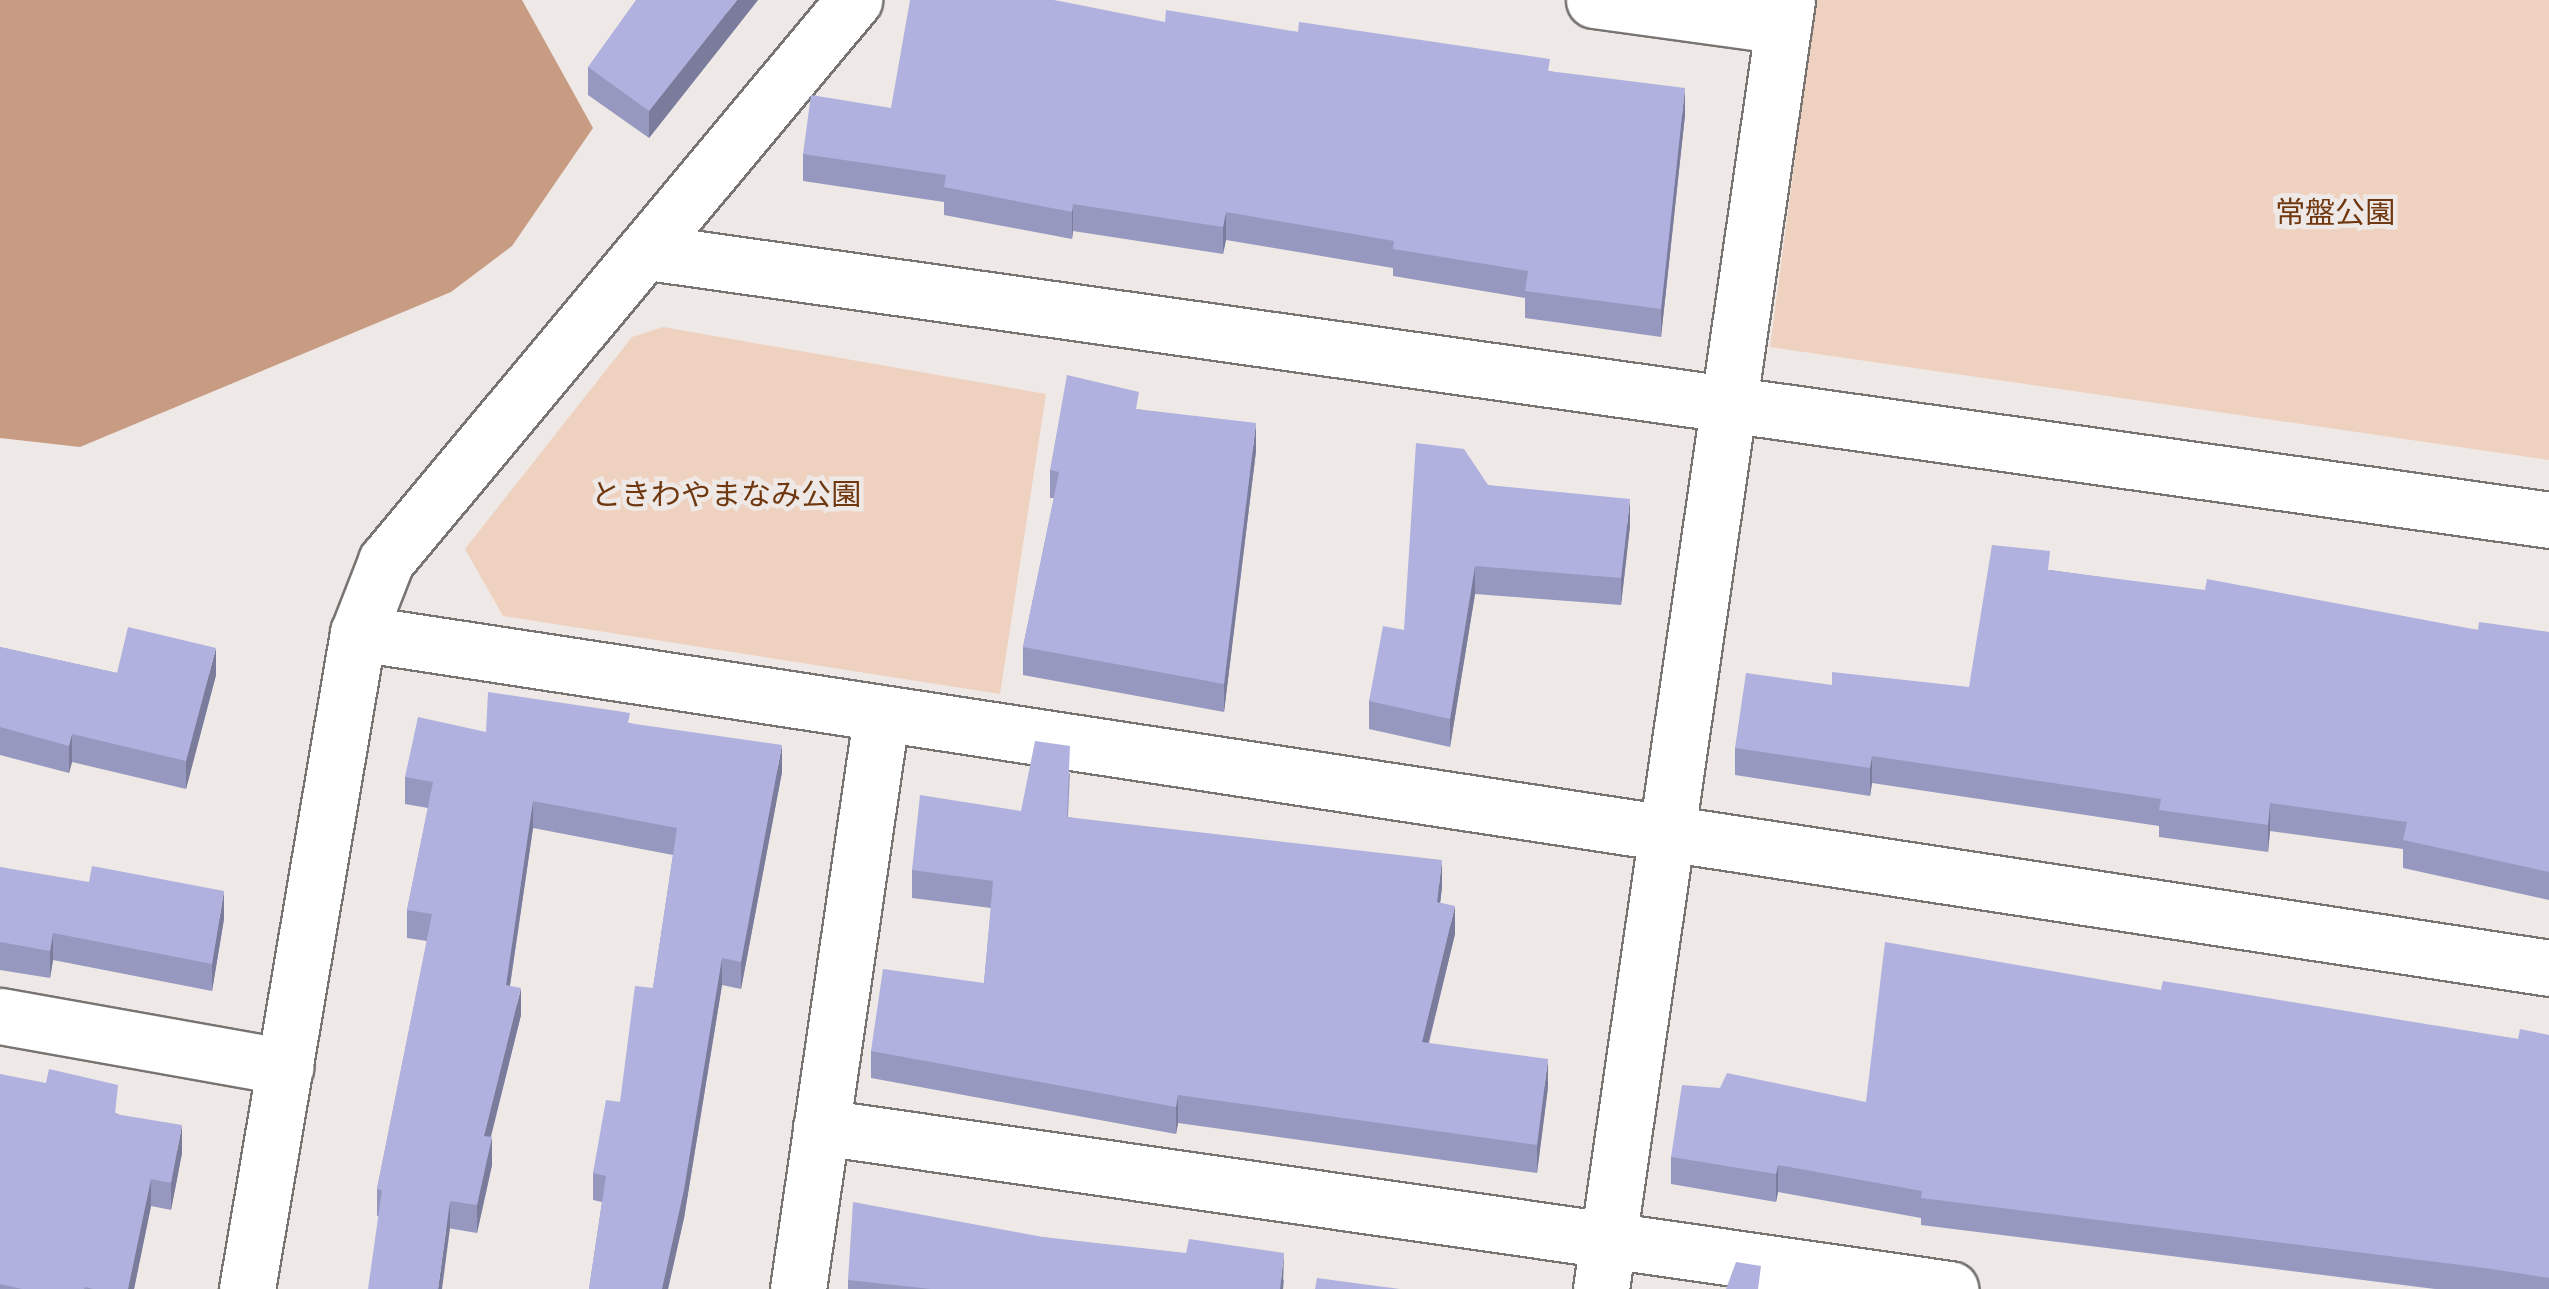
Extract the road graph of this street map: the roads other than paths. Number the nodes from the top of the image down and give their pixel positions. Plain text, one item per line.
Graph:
1 (854, 0) edge
2 (1594, 0) edge
3 (1785, 13) edge
4 (648, 252) junction
5 (1724, 403) junction
6 (2549, 520) edge
7 (358, 633) junction
8 (881, 717) junction
9 (1663, 834) junction
10 (2549, 968) edge
11 (0, 1016) edge
12 (286, 1067) junction
13 (821, 1127) junction
14 (1604, 1265) edge
15 (247, 1289) edge
16 (798, 1289) edge
17 (1950, 1289) edge

1 - 4 street
2 - 3 street
3 - 5 street
4 - 5 street
4 - 7 street
5 - 6 street
5 - 9 street
7 - 8 street
7 - 12 street
8 - 9 street
8 - 13 street
9 - 10 street
9 - 14 street
11 - 12 street
12 - 15 street
13 - 14 street
13 - 16 street
14 - 17 street

